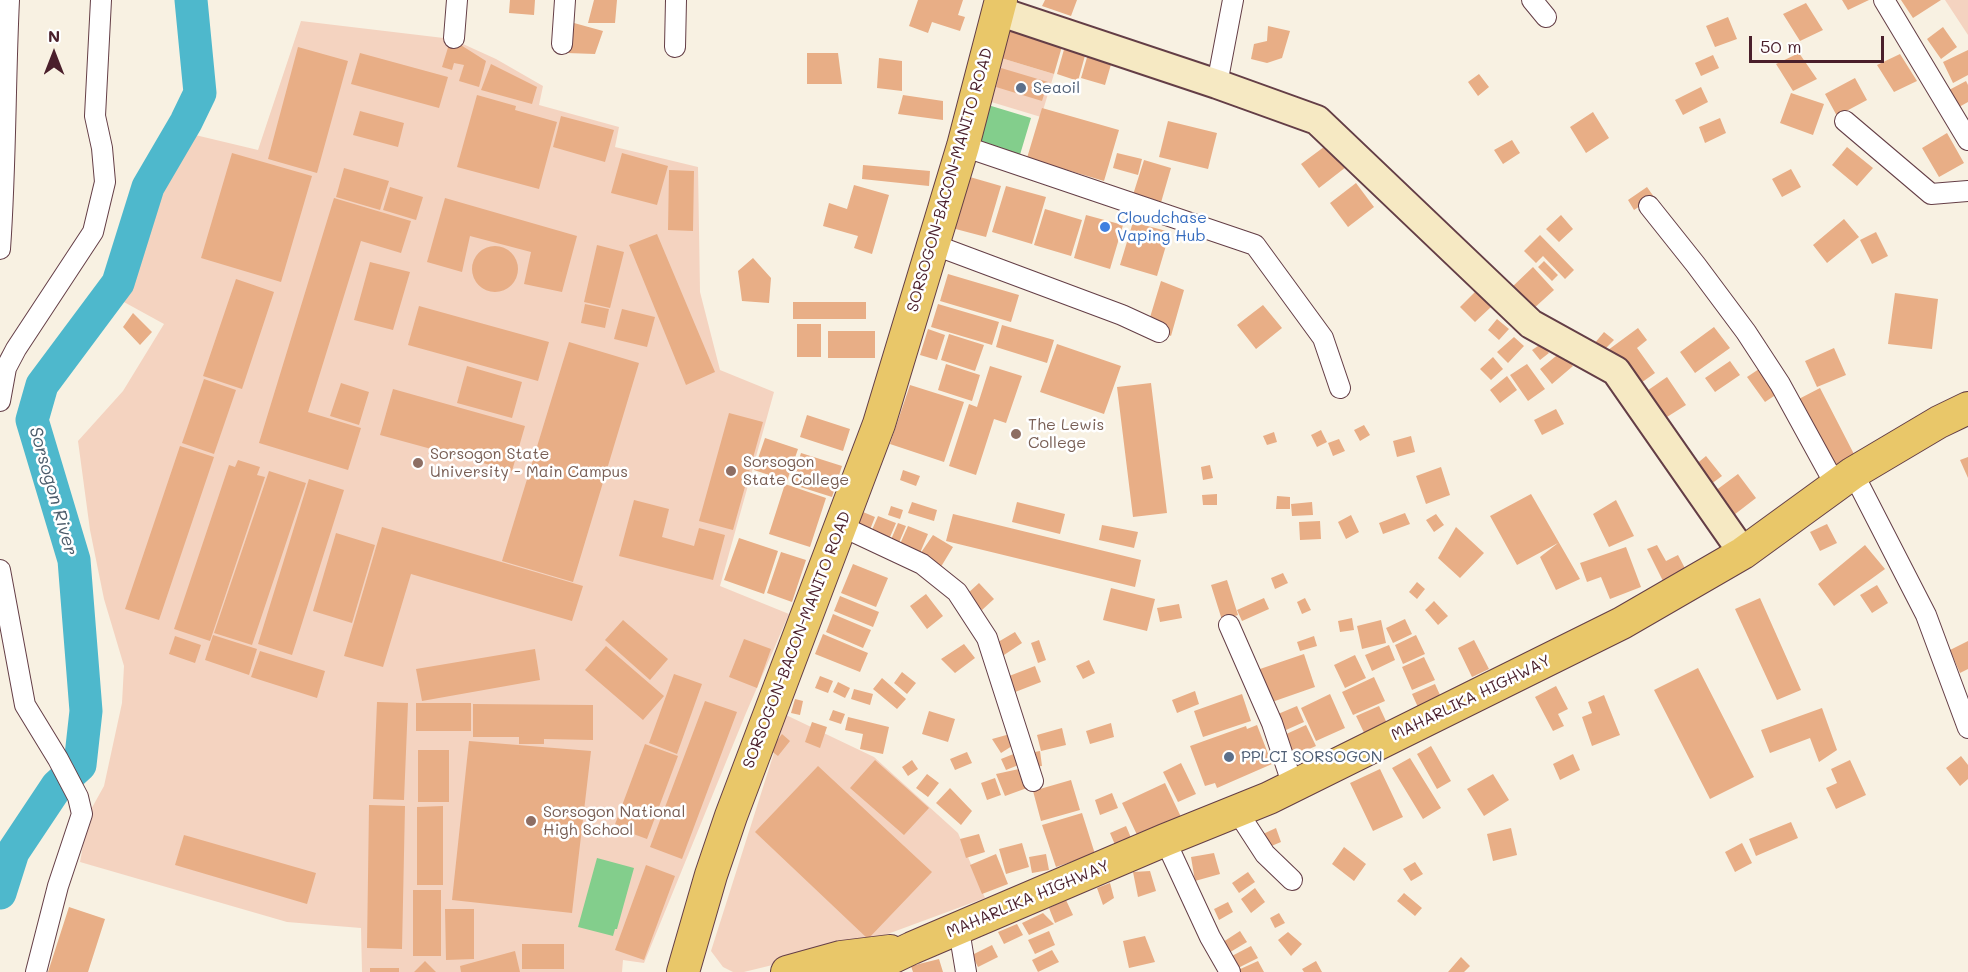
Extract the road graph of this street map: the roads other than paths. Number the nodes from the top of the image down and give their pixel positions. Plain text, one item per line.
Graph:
1 (9, 0) edge
2 (101, 0) edge
3 (457, 0) edge
4 (565, 0) edge
5 (676, 0) edge
6 (1233, 0) edge
7 (1532, 0) edge
8 (1884, 0) edge
9 (999, 5) edge
10 (1546, 17) dead end
11 (454, 38) dead end
12 (562, 44) dead end
13 (675, 47) dead end
14 (2, 84) edge
15 (1217, 84) junction
16 (1845, 121) dead end
17 (1968, 140) edge
18 (963, 146) junction
19 (1968, 191) edge
20 (1649, 206) dead end
21 (932, 244) junction
22 (0, 249) edge
23 (1159, 332) dead end
24 (8, 346) edge
25 (1340, 388) dead end
26 (0, 401) edge
27 (1968, 408) edge
28 (1844, 479) junction
29 (841, 526) junction
30 (1743, 553) junction
31 (0, 570) edge
32 (1229, 625) dead end
33 (1968, 728) edge
34 (1033, 781) dead end
35 (1293, 786) junction
36 (1237, 811) junction
37 (1165, 840) junction
38 (1292, 880) dead end
39 (959, 930) junction
40 (912, 948) junction
41 (682, 971) edge
42 (36, 972) edge
43 (787, 972) edge
44 (862, 972) edge
45 (966, 972) edge
46 (1230, 972) edge

1 - 14 street
2 - 24 street
3 - 11 street
4 - 12 street
5 - 13 street
6 - 15 street
7 - 10 street
8 - 17 street
9 - 15 street
9 - 18 main road, SORSOGON-BACON-MANITO ROAD
14 - 22 street
15 - 30 street
16 - 19 street
18 - 21 main road, SORSOGON-BACON-MANITO ROAD
18 - 25 street
20 - 28 street
21 - 23 street
21 - 29 main road, SORSOGON-BACON-MANITO ROAD
24 - 26 street
27 - 28 main road, MAHARLIKA HIGHWAY
28 - 30 main road, MAHARLIKA HIGHWAY
28 - 33 street
29 - 34 street
29 - 41 main road, SORSOGON-BACON-MANITO ROAD
30 - 35 main road, MAHARLIKA HIGHWAY
31 - 42 street
32 - 35 street
35 - 36 main road, MAHARLIKA HIGHWAY
36 - 37 main road, MAHARLIKA HIGHWAY
36 - 38 street
37 - 39 main road, MAHARLIKA HIGHWAY
37 - 46 street
39 - 40 main road, MAHARLIKA HIGHWAY
39 - 45 street
40 - 43 main road, MAHARLIKA HIGHWAY
40 - 44 main road, MAHARLIKA HIGHWAY

